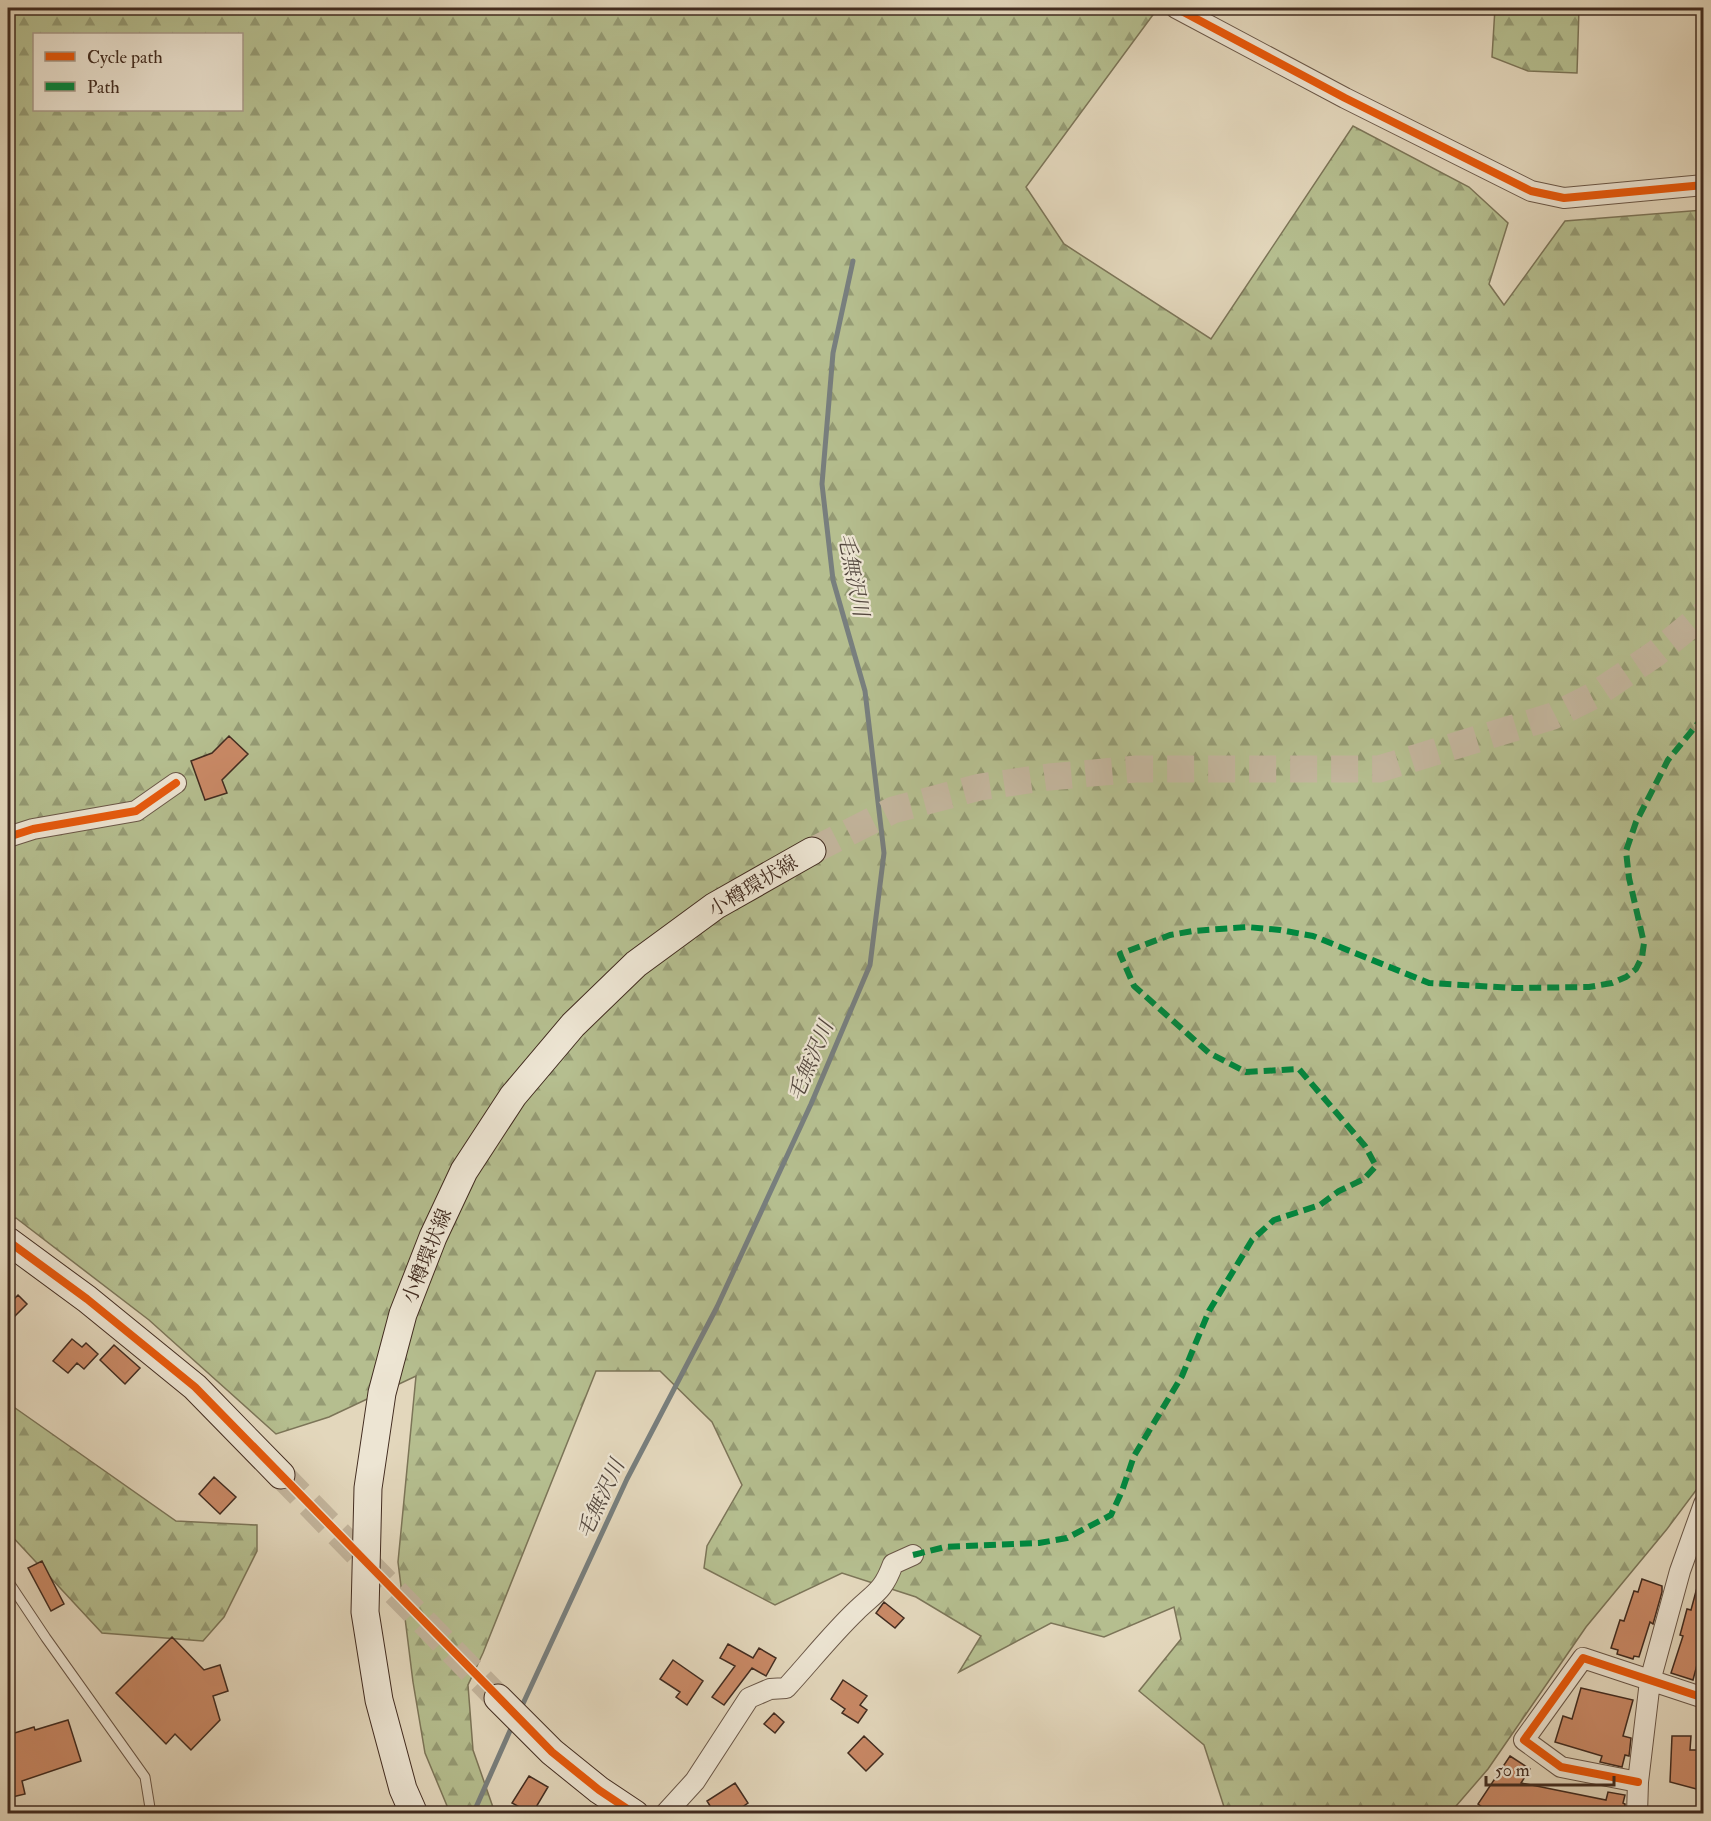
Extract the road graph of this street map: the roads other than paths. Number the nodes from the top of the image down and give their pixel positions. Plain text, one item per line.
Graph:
1 (1176, 8) edge
2 (1704, 185) edge
3 (176, 783) dead end
4 (8, 837) edge
5 (812, 851) tunnel mouth
6 (8, 1241) edge
7 (281, 1475) tunnel mouth
8 (1704, 1504) edge
9 (913, 1555) dead end
10 (8, 1581) edge
11 (1650, 1681) junction
12 (498, 1698) tunnel mouth
13 (1704, 1698) edge
14 (1638, 1782) junction
15 (151, 1814) edge
16 (414, 1814) edge
17 (635, 1814) edge
18 (665, 1814) edge
19 (1637, 1814) edge

1 - 2 street
3 - 4 street
5 - 16 main road, 小樽環状線
6 - 7 main road
8 - 11 street
9 - 18 street
10 - 15 lane
11 - 13 street
11 - 14 street
11 - 14 street
12 - 17 main road
14 - 19 street

